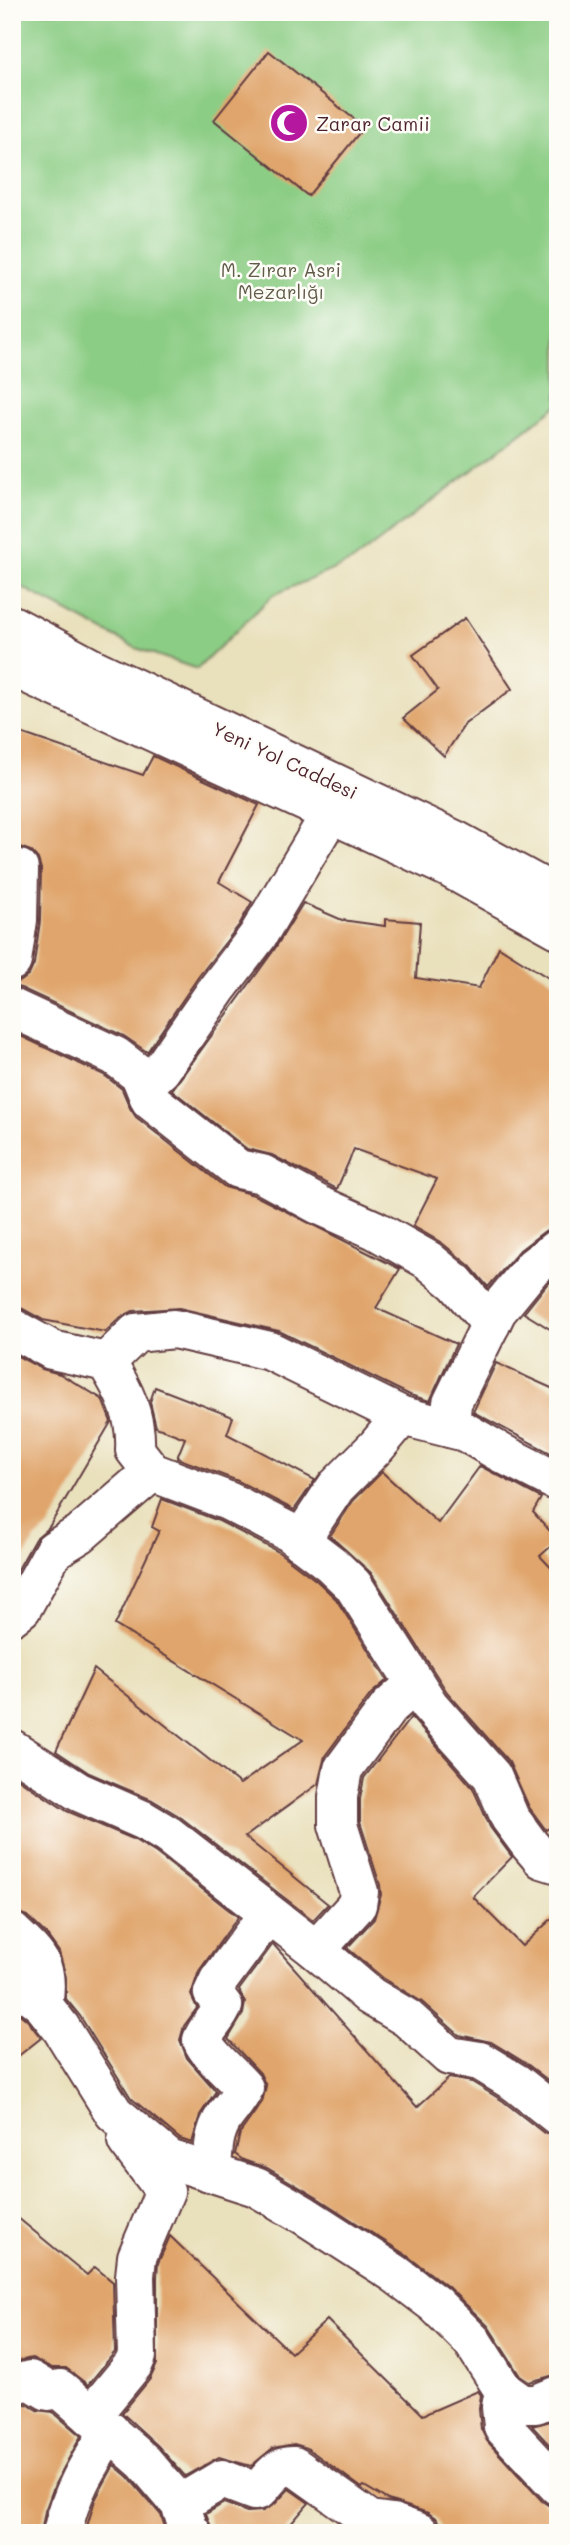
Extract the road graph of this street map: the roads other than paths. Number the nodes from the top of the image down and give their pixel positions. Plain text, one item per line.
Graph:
1 (12, 625) edge
2 (12, 667) edge
3 (331, 813) junction
4 (19, 869) dead end
5 (558, 896) edge
6 (558, 929) edge
7 (12, 961) edge
8 (12, 1007) edge
9 (145, 1085) junction
10 (558, 1248) edge
11 (491, 1324) junction
12 (12, 1328) edge
13 (106, 1362) junction
14 (402, 1416) junction
15 (450, 1428) junction
16 (152, 1472) junction
17 (558, 1482) edge
18 (300, 1541) junction
19 (12, 1616) edge
20 (415, 1684) junction
21 (12, 1749) edge
22 (558, 1864) edge
23 (268, 1914) junction
24 (12, 1932) edge
25 (316, 1950) junction
26 (12, 1984) edge
27 (43, 2004) junction
28 (114, 2113) junction
29 (558, 2116) edge
30 (212, 2172) junction
31 (12, 2385) edge
32 (504, 2391) junction
33 (558, 2395) edge
34 (101, 2424) junction
35 (558, 2486) edge
36 (186, 2518) edge
37 (399, 2530) edge
38 (62, 2533) edge

1 - 5 street, Yeni Yol Caddesi
2 - 3 street, Yeni Yol Caddesi
3 - 6 street, Yeni Yol Caddesi
3 - 9 street
4 - 7 street
8 - 9 street
9 - 11 street
10 - 11 street
11 - 15 street
12 - 13 street
13 - 14 street
13 - 16 street
14 - 15 street
14 - 18 street
15 - 17 street
16 - 18 street
16 - 19 street
18 - 20 street
20 - 22 street
20 - 25 street
21 - 23 street
23 - 25 street
23 - 30 street
24 - 27 street
25 - 29 street
26 - 27 street
27 - 28 street
28 - 30 street
28 - 34 street
30 - 32 street
31 - 34 street
32 - 33 street
32 - 35 street
34 - 36 street
34 - 38 street
36 - 37 street

